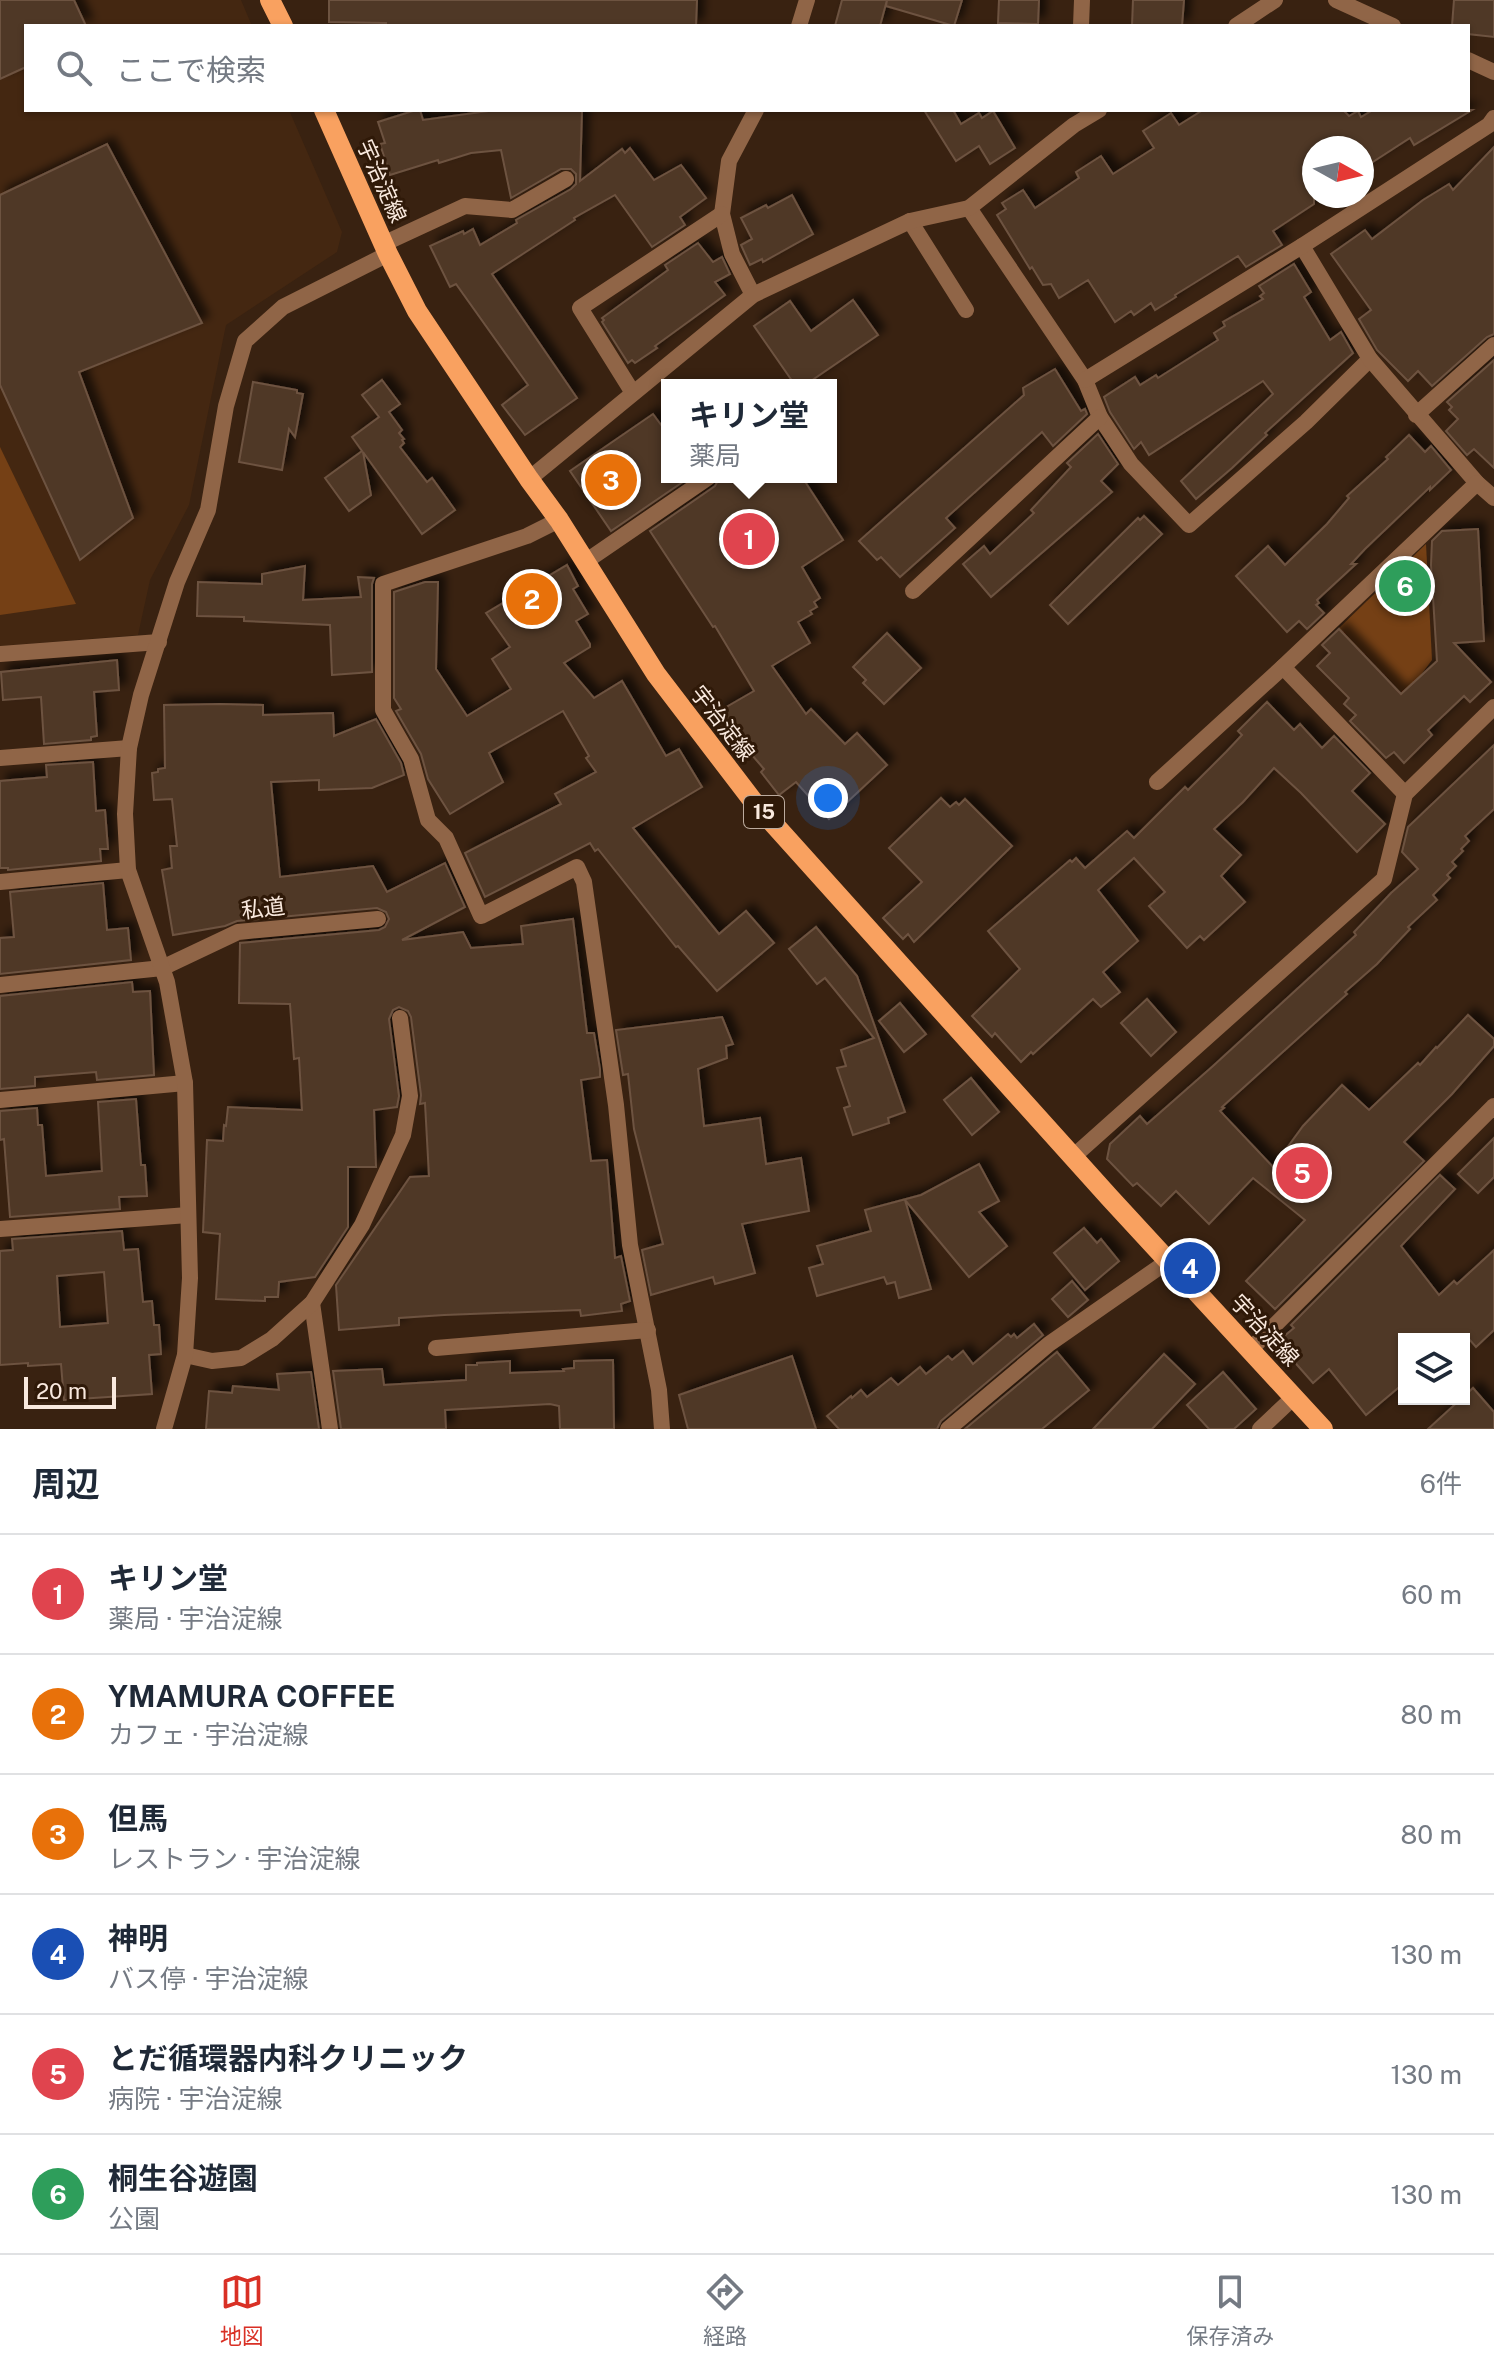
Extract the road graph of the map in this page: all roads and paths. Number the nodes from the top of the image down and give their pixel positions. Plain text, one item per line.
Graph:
1 (270, 0) edge
2 (807, 0) edge
3 (1082, 0) edge
4 (1275, 0) edge
5 (1336, 0) edge
6 (282, 24) edge
7 (800, 24) edge
8 (1081, 24) edge
9 (1239, 24) edge
10 (1389, 24) edge
11 (1470, 61) edge
12 (1494, 72) edge
13 (325, 112) edge
14 (755, 112) edge
15 (1074, 118) edge
16 (1494, 118) edge
17 (566, 179) dead end
18 (969, 208) junction
19 (722, 214) junction
20 (910, 221) junction
21 (1302, 246) junction
22 (386, 249) junction
23 (753, 295) junction
24 (966, 310) dead end
25 (1494, 345) edge
26 (1370, 359) junction
27 (1085, 380) junction
28 (633, 393) junction
29 (1416, 415) junction
30 (1100, 417) junction
31 (529, 479) junction
32 (700, 483) edge
33 (1477, 483) junction
34 (1494, 498) edge
35 (559, 520) junction
36 (585, 562) junction
37 (913, 591) dead end
38 (159, 642) junction
39 (0, 654) edge
40 (1283, 667) junction
41 (1494, 707) edge
42 (129, 748) junction
43 (0, 758) edge
44 (1157, 782) dead end
45 (1405, 794) junction
46 (128, 870) junction
47 (0, 882) edge
48 (378, 919) dead end
49 (162, 968) junction
50 (0, 985) edge
51 (400, 1018) dead end
52 (185, 1083) junction
53 (0, 1100) edge
54 (1494, 1106) edge
55 (1074, 1156) junction
56 (188, 1215) junction
57 (0, 1229) edge
58 (1168, 1261) junction
59 (312, 1303) junction
60 (648, 1330) junction
61 (436, 1348) dead end
62 (1250, 1350) junction
63 (185, 1355) junction
64 (1294, 1397) junction
65 (164, 1429) edge
66 (330, 1429) edge
67 (662, 1429) edge
68 (948, 1429) edge
69 (1260, 1429) edge
70 (1323, 1429) edge

1 - 6 main road
2 - 7 street
3 - 8 street
4 - 9 street
5 - 10 street
11 - 12 street
13 - 22 main road, 宇治淀線 / 15
14 - 19 street
15 - 18 street
16 - 21 street
17 - 22 street
18 - 20 street
18 - 27 street
19 - 23 street
19 - 28 street
20 - 23 street
20 - 24 street
21 - 26 street
21 - 27 street
22 - 31 main road, 宇治淀線 / 15
22 - 38 street
23 - 28 street
25 - 29 street
26 - 29 street
26 - 30 street
27 - 30 street
28 - 31 street
29 - 33 street
30 - 37 street
31 - 35 main road, 宇治淀線 / 15
32 - 36 street
33 - 34 street
33 - 40 street
35 - 36 main road, 宇治淀線 / 15
35 - 60 street
36 - 55 main road, 宇治淀線 / 15
38 - 39 street
38 - 42 street
40 - 44 street
40 - 45 street
41 - 45 street
42 - 43 street
42 - 46 street
45 - 55 street
46 - 47 street
46 - 49 street
48 - 49 street, 私道
49 - 50 street, 私道
49 - 52 street
51 - 59 street
52 - 53 street
52 - 56 street
54 - 62 street
55 - 58 main road, 宇治淀線 / 15
56 - 57 street
56 - 63 street
58 - 62 main road, 宇治淀線 / 15
58 - 68 street
59 - 63 street
59 - 66 street
60 - 61 street
60 - 67 street
62 - 64 main road, 宇治淀線 / 15
63 - 65 street
64 - 69 street
64 - 70 main road, 宇治淀線 / 15

